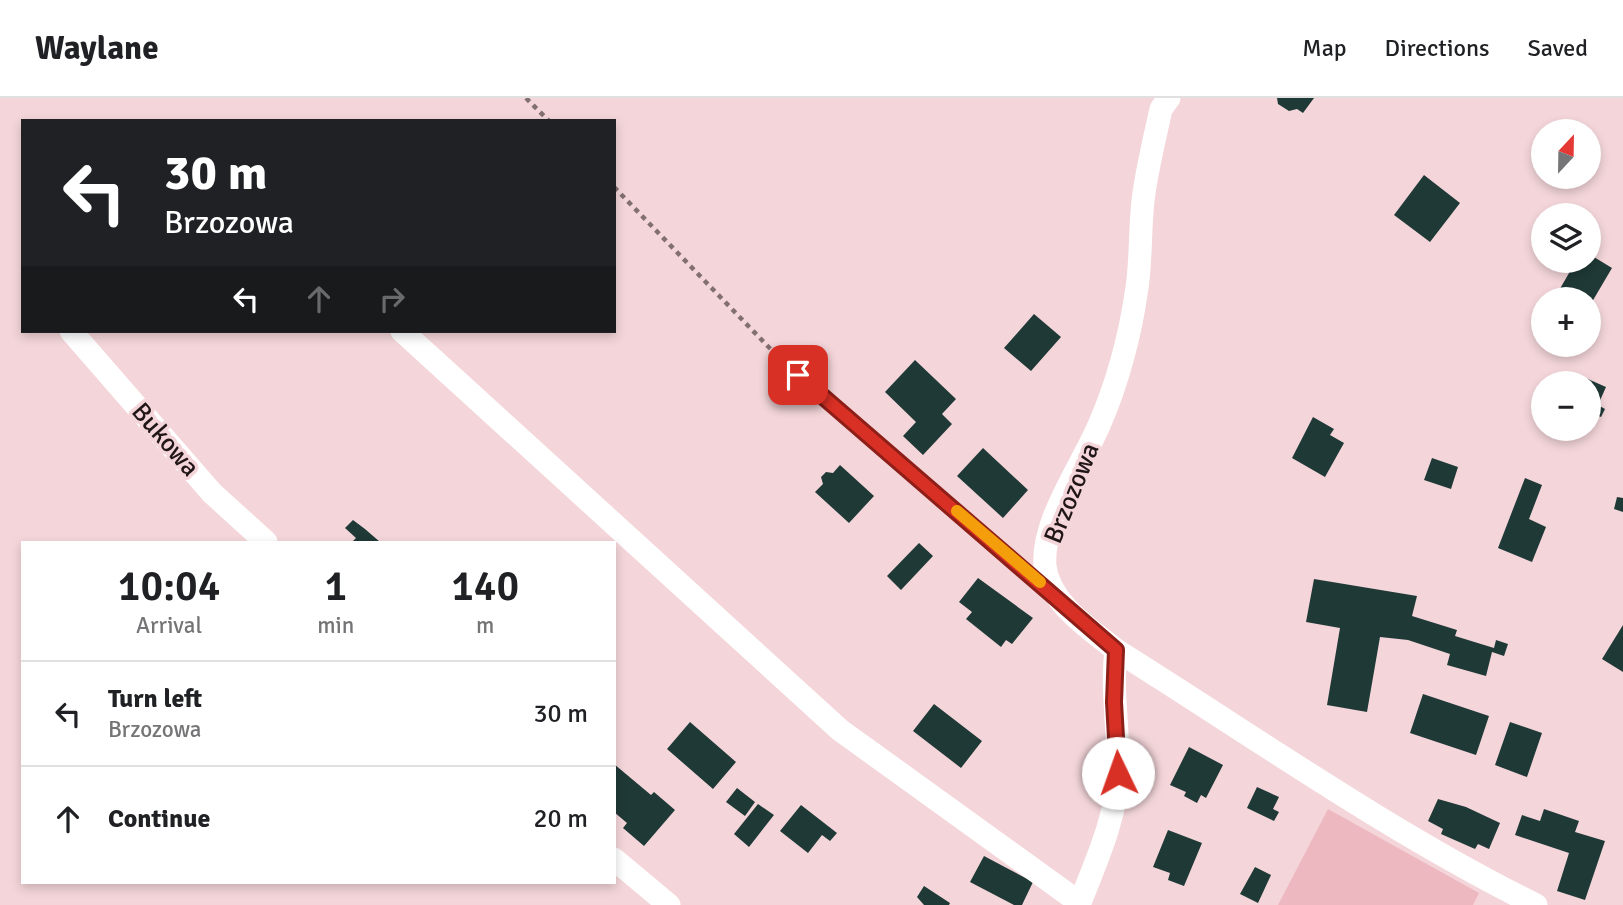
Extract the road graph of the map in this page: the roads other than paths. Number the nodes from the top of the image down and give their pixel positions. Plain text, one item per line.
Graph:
1 (1169, 98) edge
2 (73, 333) edge
3 (404, 333) edge
4 (798, 375) road end
5 (264, 541) edge
6 (1058, 597) junction
7 (1116, 650) junction
8 (616, 861) edge
9 (1079, 904) edge
10 (669, 905) edge
11 (1536, 905) edge

1 - 6 street, Brzozowa
2 - 5 street, Bukowa
3 - 9 street
4 - 6 lane
6 - 7 street, Brzozowa
7 - 9 street
7 - 11 street, Brzozowa
8 - 10 street

